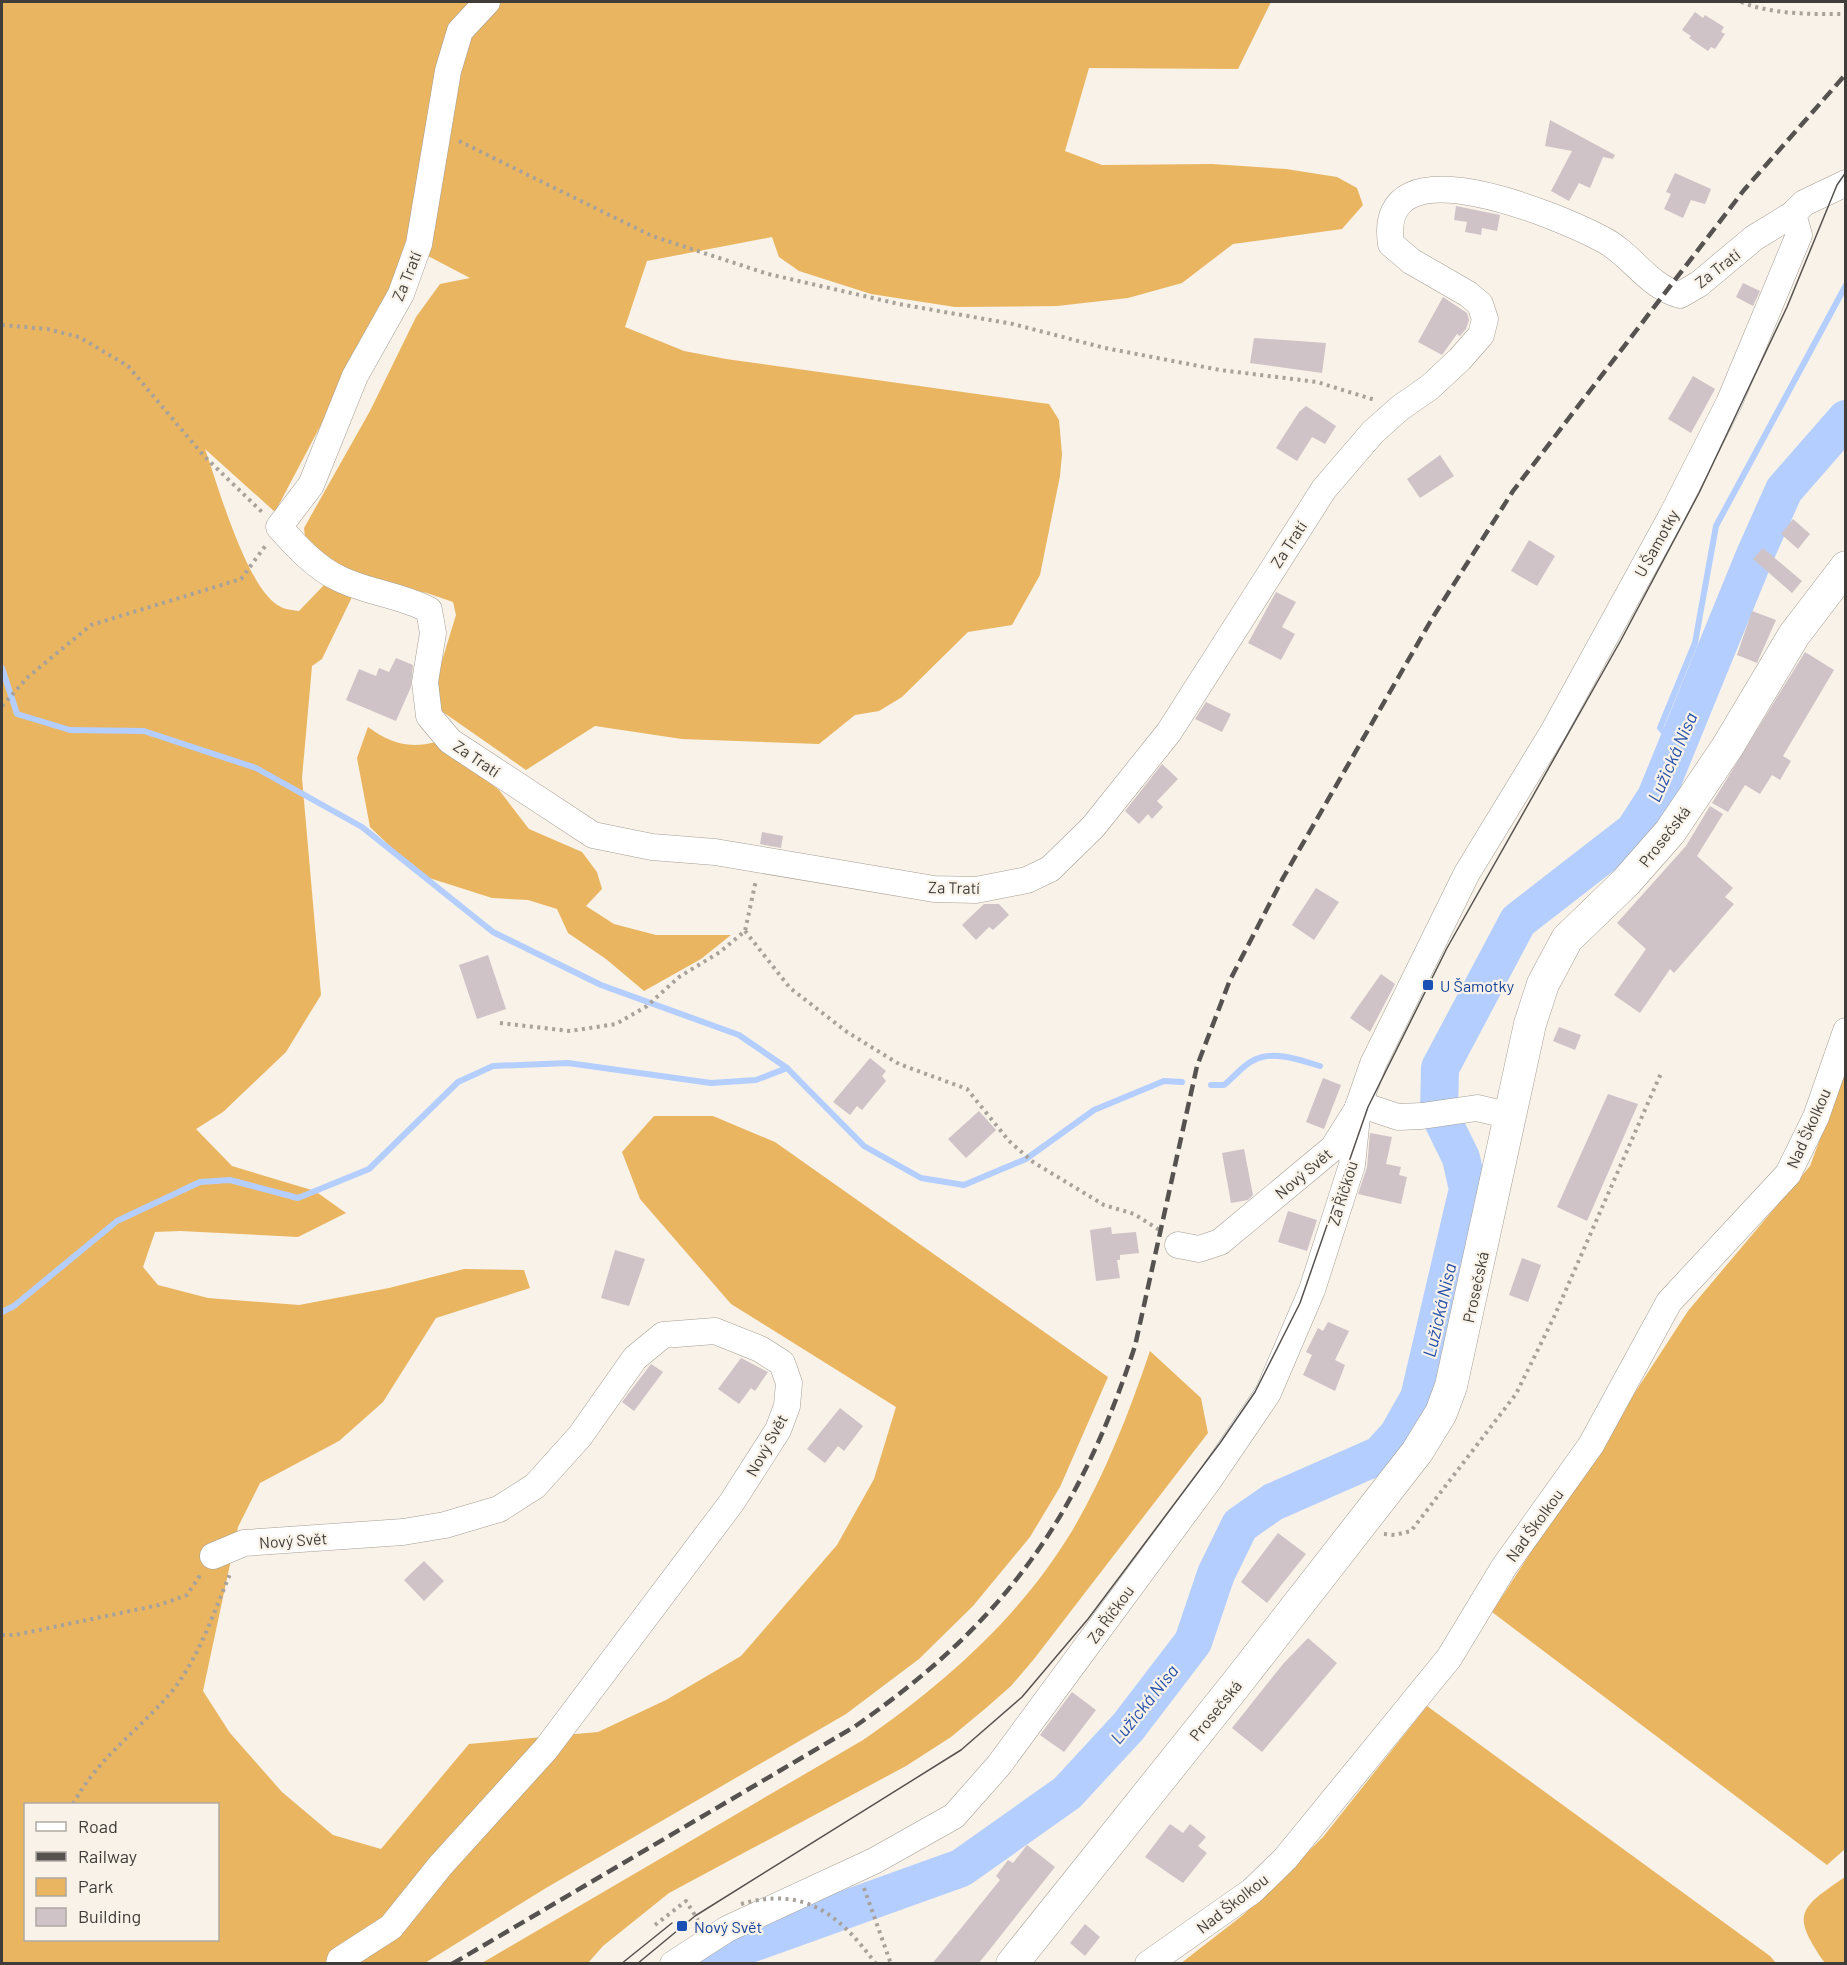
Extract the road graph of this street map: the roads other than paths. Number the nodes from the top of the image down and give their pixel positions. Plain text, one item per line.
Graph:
1 (487, 2) edge
2 (1845, 183) edge
3 (1793, 214) junction
4 (1845, 567) edge
5 (1845, 1031) edge
6 (1358, 1107) junction
7 (1511, 1116) junction
8 (1178, 1245) road end
9 (213, 1556) road end
10 (339, 1964) edge
11 (673, 1964) edge
12 (1012, 1964) edge
13 (1148, 1964) edge

1 - 3 street, Za Tratí
2 - 3 street
3 - 6 street, U Šamotky
4 - 7 main road, Prosečská
5 - 13 street, Nad Školkou
6 - 7 street
6 - 8 street, Nový Svět
6 - 11 street, Za Říčkou
7 - 12 main road, Prosečská
9 - 10 street, Nový Svět

